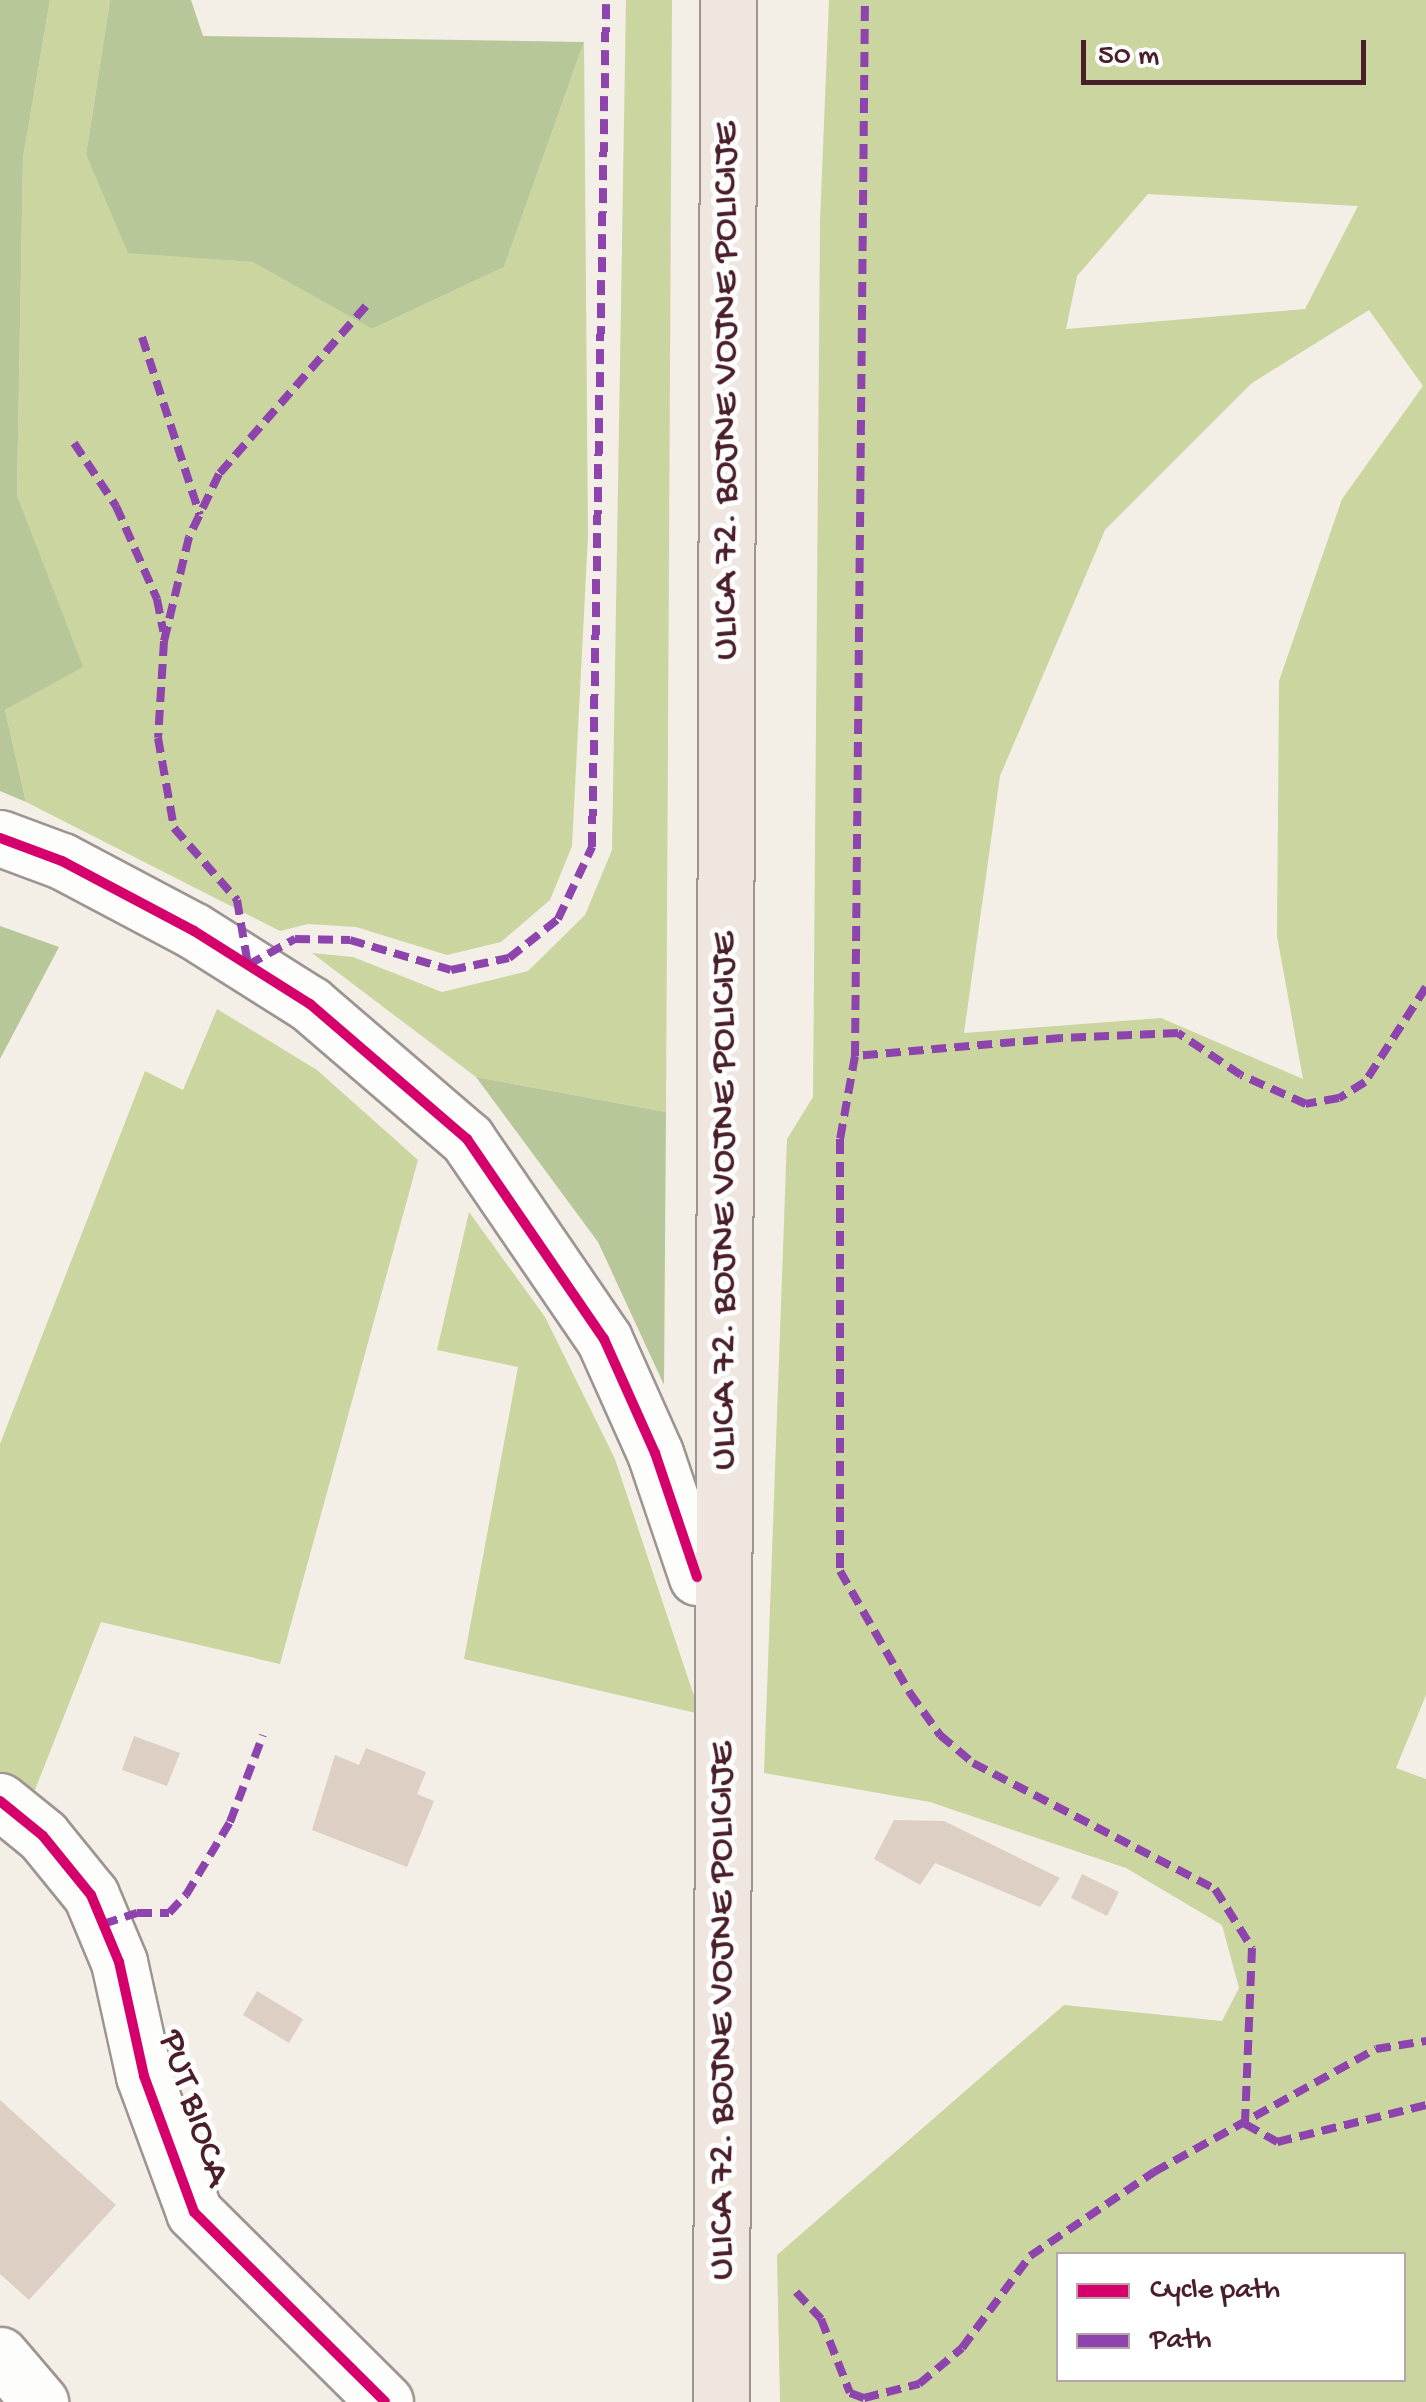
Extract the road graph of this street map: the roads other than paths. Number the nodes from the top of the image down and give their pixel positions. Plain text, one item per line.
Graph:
1 (728, 0) edge
2 (0, 838) edge
3 (696, 1577) dead end
4 (0, 1801) edge
5 (722, 2314) junction
6 (0, 2355) edge
7 (40, 2402) edge
8 (385, 2402) edge
9 (722, 2402) edge
10 (743, 2402) edge

1 - 5 main road, ULICA 72. BOJNE VOJNE POLICIJE
2 - 3 street
4 - 8 street, PUT BIOCA
5 - 9 main road, ULICA 72. BOJNE VOJNE POLICIJE
5 - 10 main road
6 - 7 street

